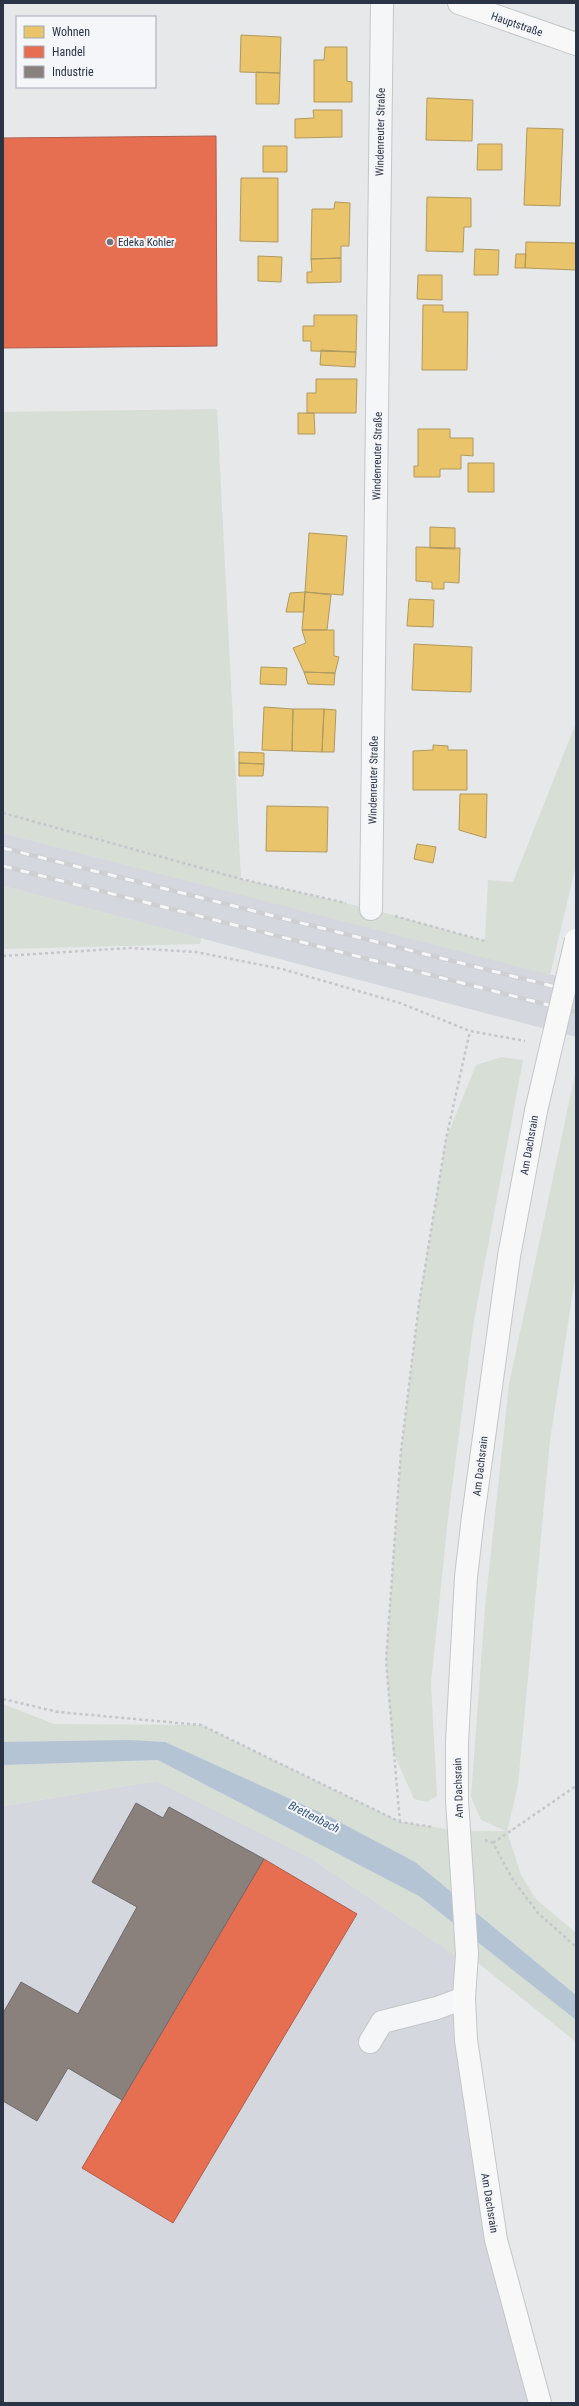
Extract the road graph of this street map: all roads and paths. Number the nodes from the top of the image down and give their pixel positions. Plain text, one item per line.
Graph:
1 (382, 3) edge
2 (459, 3) edge
3 (576, 44) edge
4 (3, 813) edge
5 (241, 879) dead end
6 (371, 909) dead end
7 (576, 940) edge
8 (3, 956) edge
9 (470, 1031) junction
10 (531, 1042) dead end
11 (3, 1699) edge
12 (576, 1786) edge
13 (400, 1822) junction
14 (460, 1832) junction
15 (576, 1947) edge
16 (464, 1998) junction
17 (370, 2042) dead end
18 (540, 2403) edge

1 - 6 street, Windenreuter Straße
2 - 3 street, Hauptstraße
4 - 5 path
7 - 14 street, Am Dachsrain, bridge
8 - 9 path
9 - 10 path
9 - 13 path
11 - 13 path
12 - 15 path
13 - 14 path
14 - 16 street, Am Dachsrain
16 - 17 street
16 - 18 street, Am Dachsrain

